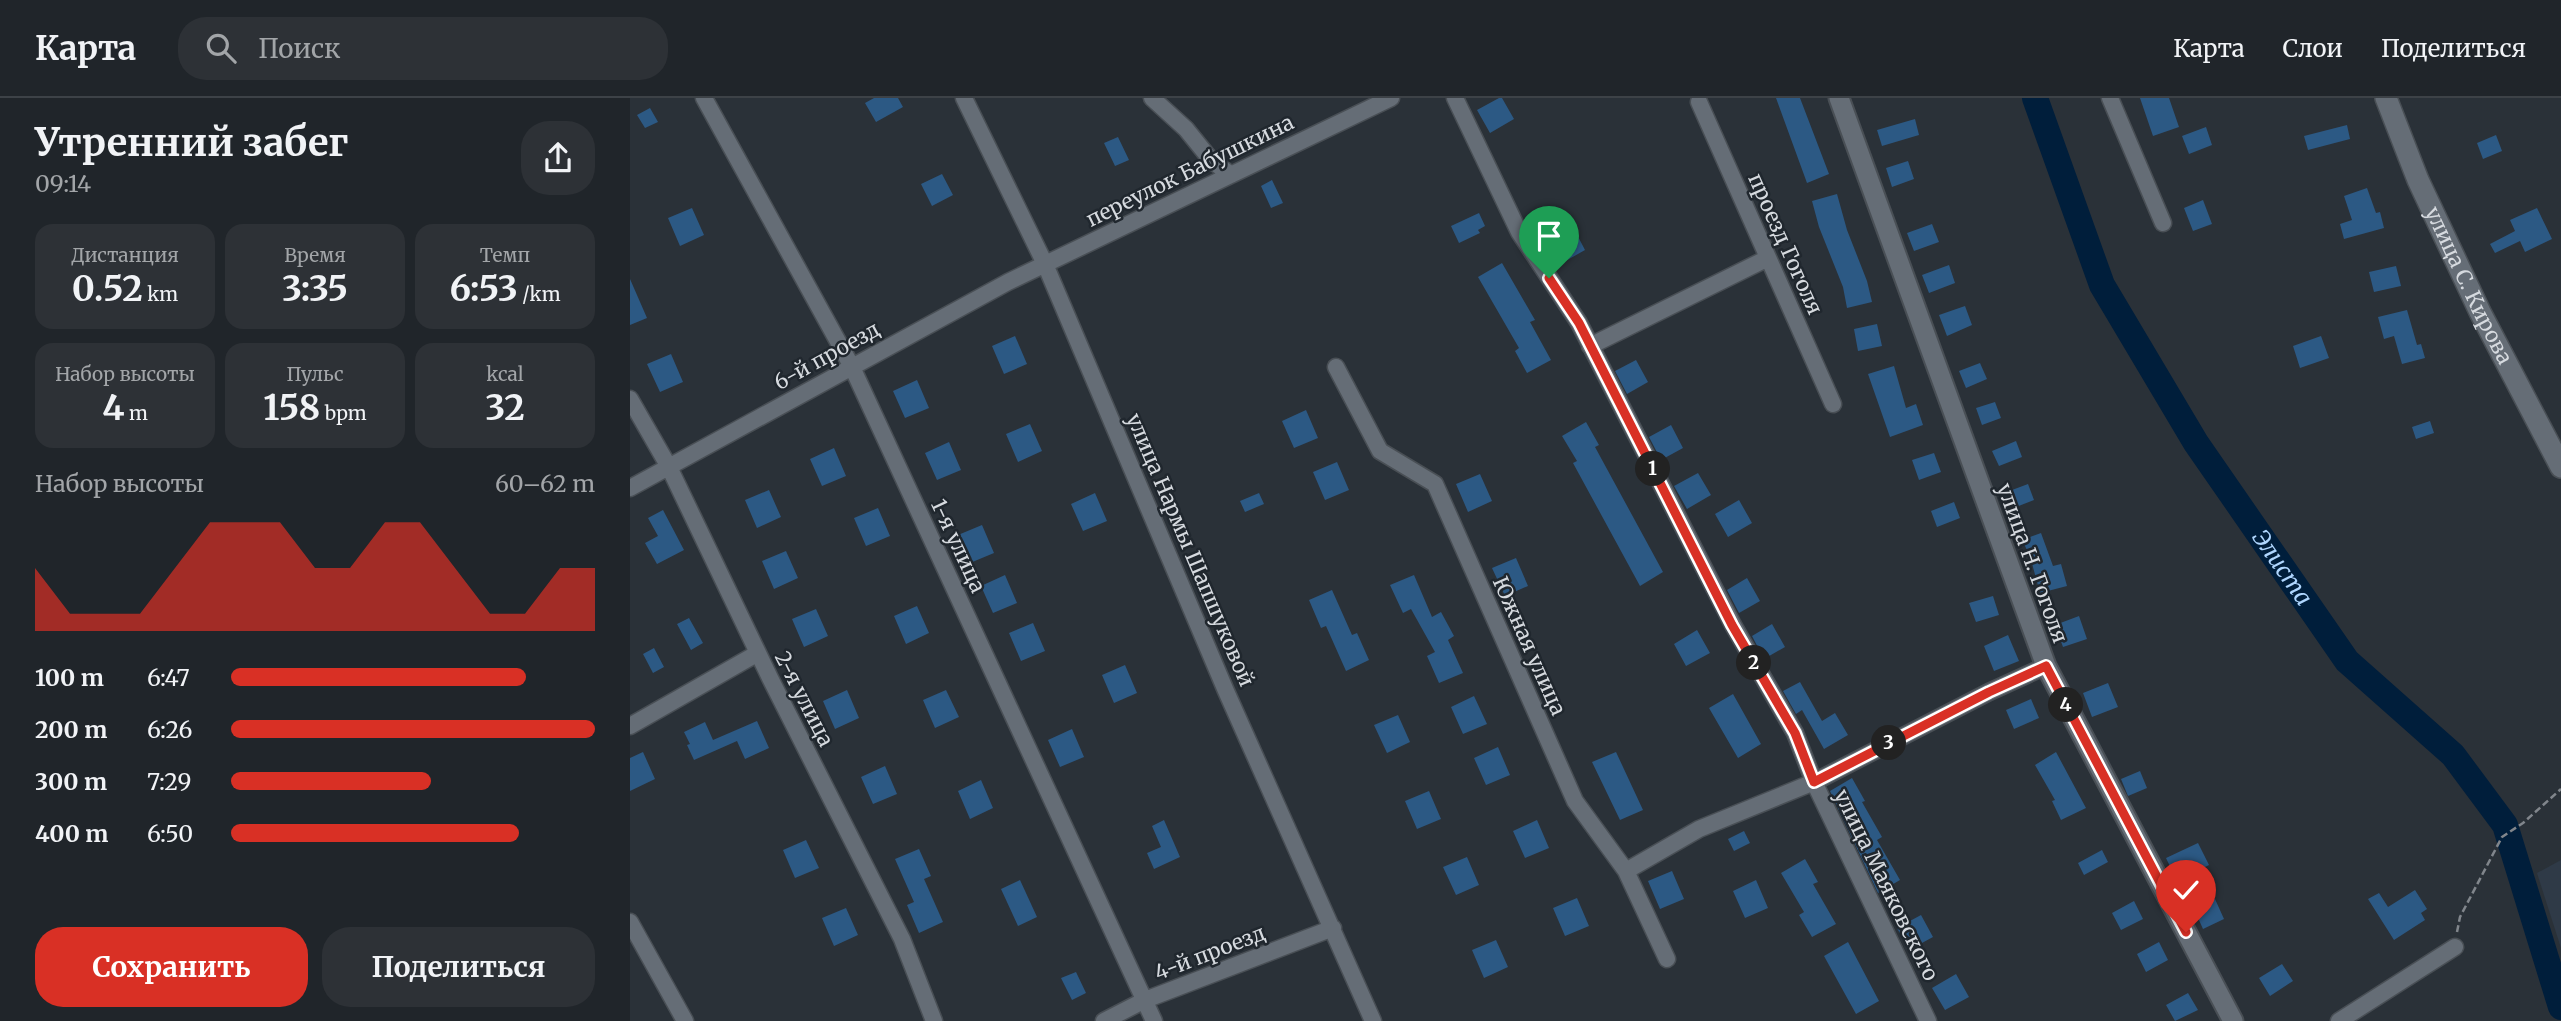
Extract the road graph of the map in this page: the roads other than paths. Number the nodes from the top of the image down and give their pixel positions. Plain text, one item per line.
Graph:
1 (704, 98) edge
2 (964, 98) edge
3 (1152, 98) edge
4 (1391, 98) edge
5 (1455, 98) edge
6 (1839, 98) edge
7 (2110, 98) edge
8 (2386, 98) edge
9 (1699, 102) dead end
10 (1231, 175) junction
11 (2163, 223) dead end
12 (1769, 258) junction
13 (1045, 264) junction
14 (1590, 346) junction
15 (852, 367) junction
16 (1336, 367) dead end
17 (630, 399) edge
18 (1833, 404) dead end
19 (669, 467) junction
20 (2561, 467) edge
21 (630, 488) edge
22 (758, 653) junction
23 (2046, 666) junction
24 (630, 726) edge
25 (1814, 782) junction
26 (1626, 871) junction
27 (630, 922) edge
28 (1333, 929) junction
29 (2455, 947) road end
30 (1667, 959) dead end
31 (1145, 1000) junction
32 (685, 1021) edge
33 (934, 1021) edge
34 (1104, 1021) edge
35 (1154, 1021) edge
36 (1373, 1021) edge
37 (1928, 1021) edge
38 (2233, 1021) edge
39 (2339, 1021) edge

1 - 15 street, 1-я улица
2 - 13 street, улица Нармы Шапшуковой
3 - 10 street
4 - 10 street, переулок Бабушкина
5 - 14 street, улица Маяковского
6 - 23 street, улица Н. Гоголя
7 - 11 street
8 - 20 main road, улица С. Кирова
9 - 12 street, проезд Гоголя
10 - 13 street, переулок Бабушкина
12 - 14 street
12 - 18 street, проезд Гоголя
13 - 15 street, 6-й проезд
13 - 28 street, улица Нармы Шапшуковой
14 - 25 street, улица Маяковского
15 - 19 street, 6-й проезд
15 - 31 street, 1-я улица
16 - 26 street, Южная улица
17 - 19 street, 2-я улица
19 - 21 street, 6-й проезд
19 - 22 street, 2-я улица
22 - 24 street
22 - 33 street, 2-я улица
23 - 25 street
23 - 38 street, улица Н. Гоголя
25 - 26 street
25 - 37 street, улица Маяковского
26 - 30 street, Южная улица
27 - 32 street
28 - 31 street, 4-й проезд
28 - 36 street, улица Нармы Шапшуковой
29 - 39 street
31 - 34 street, 4-й проезд
31 - 35 street, 1-я улица

